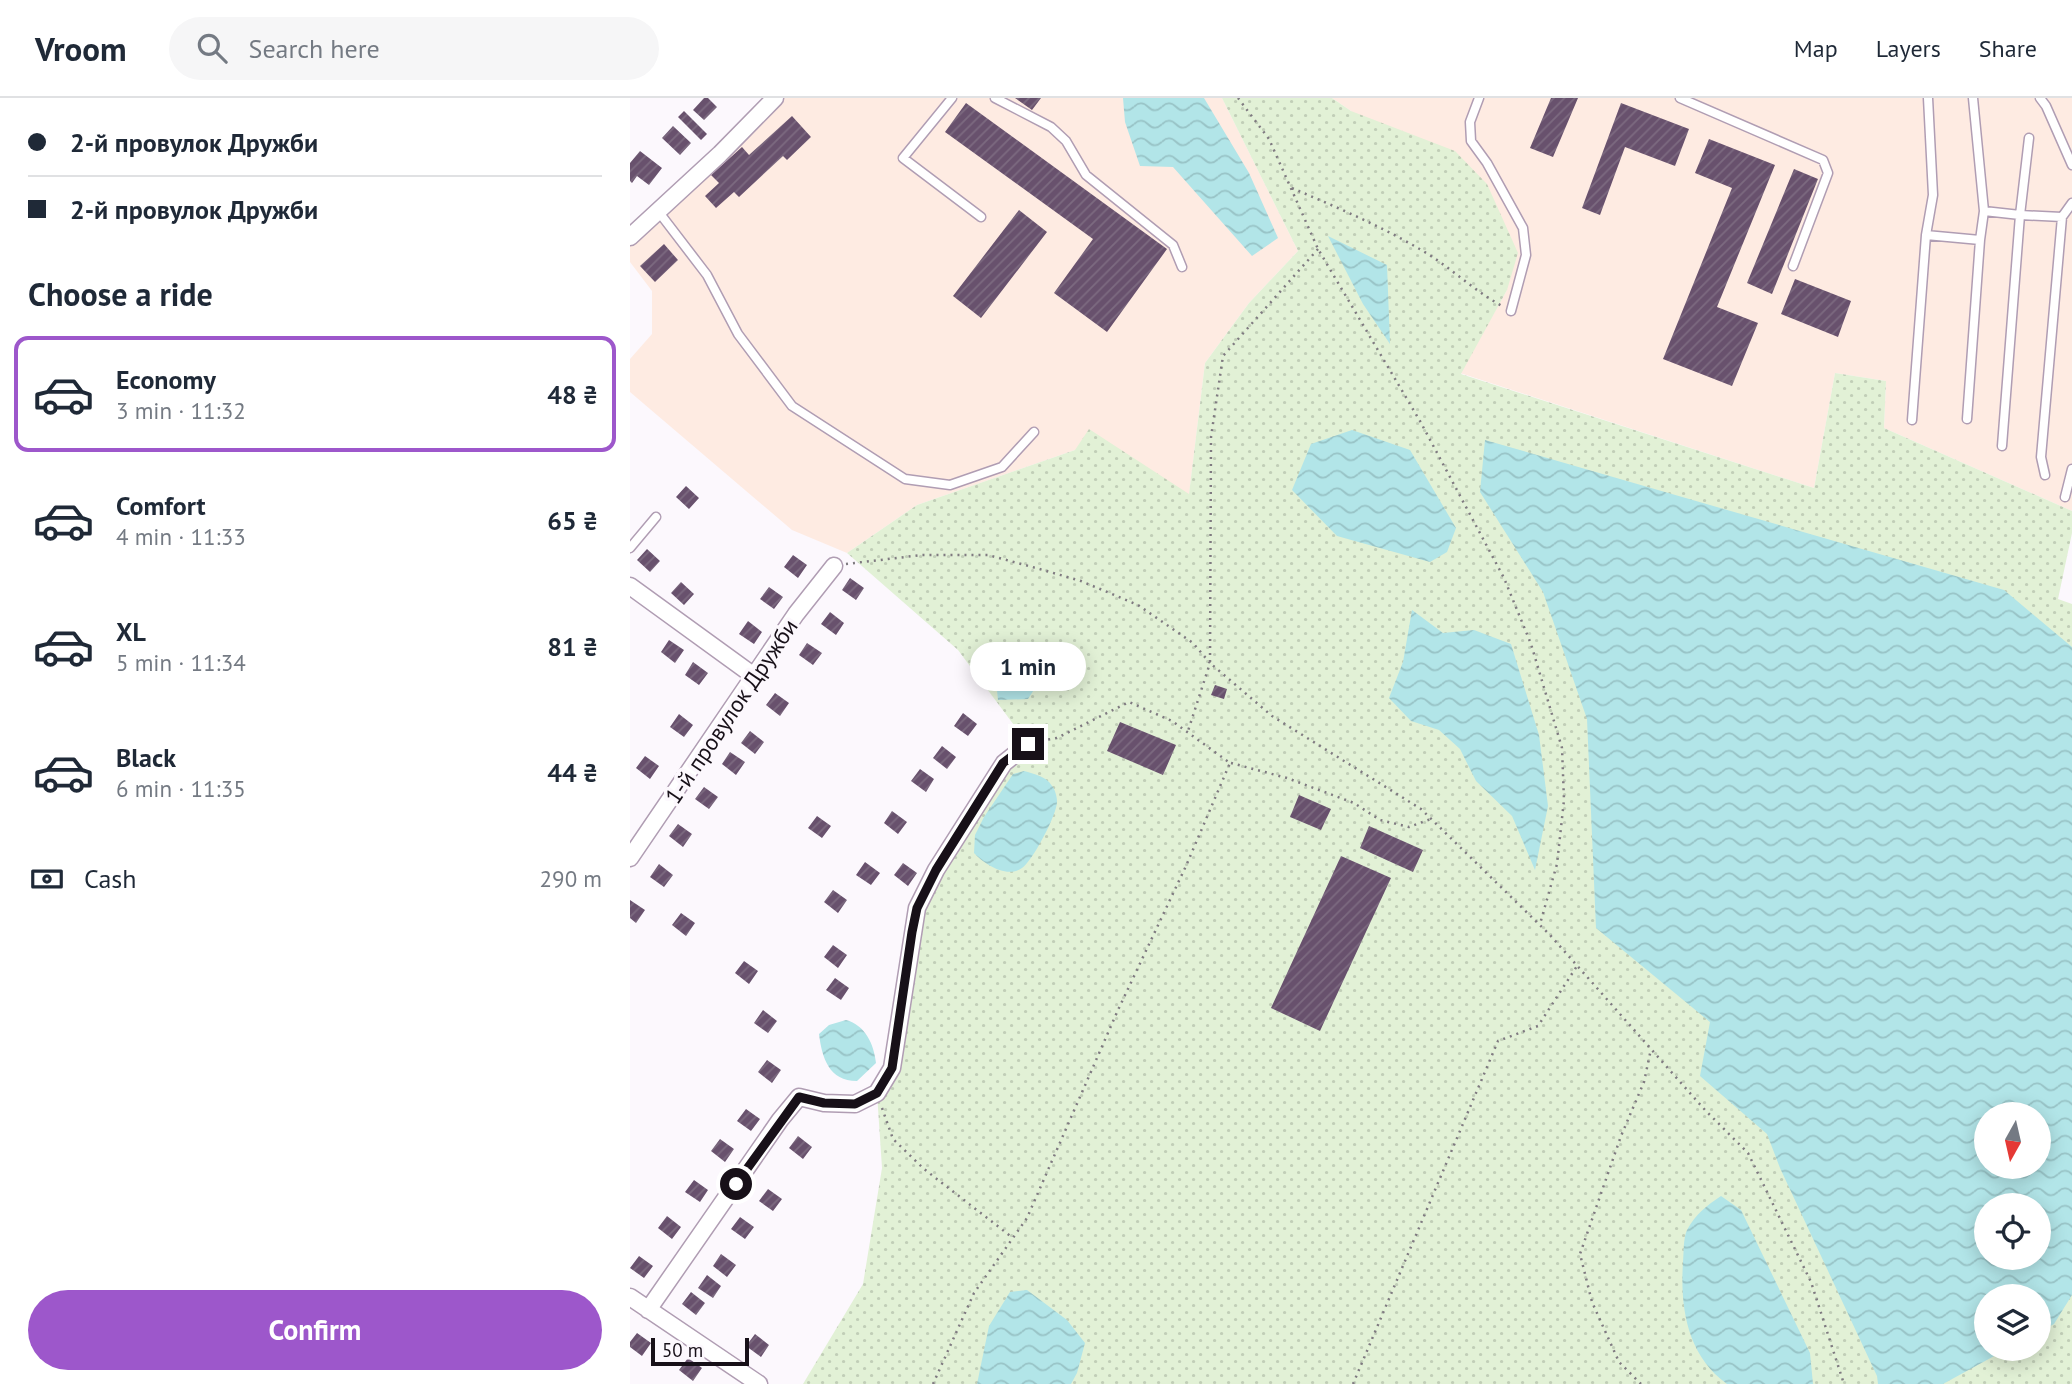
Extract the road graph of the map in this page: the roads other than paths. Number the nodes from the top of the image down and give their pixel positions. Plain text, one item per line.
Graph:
1 (775, 98) edge
2 (952, 98) edge
3 (995, 98) edge
4 (1479, 98) edge
5 (1680, 98) edge
6 (1927, 98) edge
7 (1973, 98) edge
8 (2040, 98) edge
9 (2029, 138) dead end
10 (2072, 165) edge
11 (2072, 203) edge
12 (658, 211) junction
13 (1984, 211) junction
14 (2020, 215) junction
15 (981, 217) dead end
16 (2062, 217) junction
17 (636, 222) edge
18 (1926, 235) junction
19 (630, 237) edge
20 (1980, 240) junction
21 (1793, 266) dead end
22 (1182, 267) dead end
23 (1511, 311) road end
24 (1967, 419) dead end
25 (1912, 420) dead end
26 (1034, 432) dead end
27 (2002, 446) dead end
28 (2072, 469) edge
29 (2045, 475) dead end
30 (2065, 497) dead end
31 (656, 517) dead end
32 (630, 548) edge
33 (834, 566) road end
34 (630, 586) edge
35 (754, 676) junction
36 (1028, 744) road end
37 (630, 858) edge
38 (630, 1297) edge
39 (648, 1310) junction
40 (760, 1384) edge

1 - 12 street
2 - 15 lane
3 - 22 lane
4 - 23 lane
5 - 21 lane
6 - 18 lane
7 - 13 lane
8 - 10 lane
9 - 14 lane
11 - 16 lane
12 - 17 street
12 - 26 lane
13 - 14 lane
13 - 20 lane
14 - 16 lane
14 - 27 lane
16 - 29 lane
17 - 19 street
18 - 20 lane
18 - 25 lane
20 - 24 lane
28 - 30 lane
31 - 32 lane
33 - 35 street, 1-й провулок Дружби
34 - 35 street
35 - 37 street, 1-й провулок Дружби
36 - 39 street
38 - 39 street
39 - 40 street

